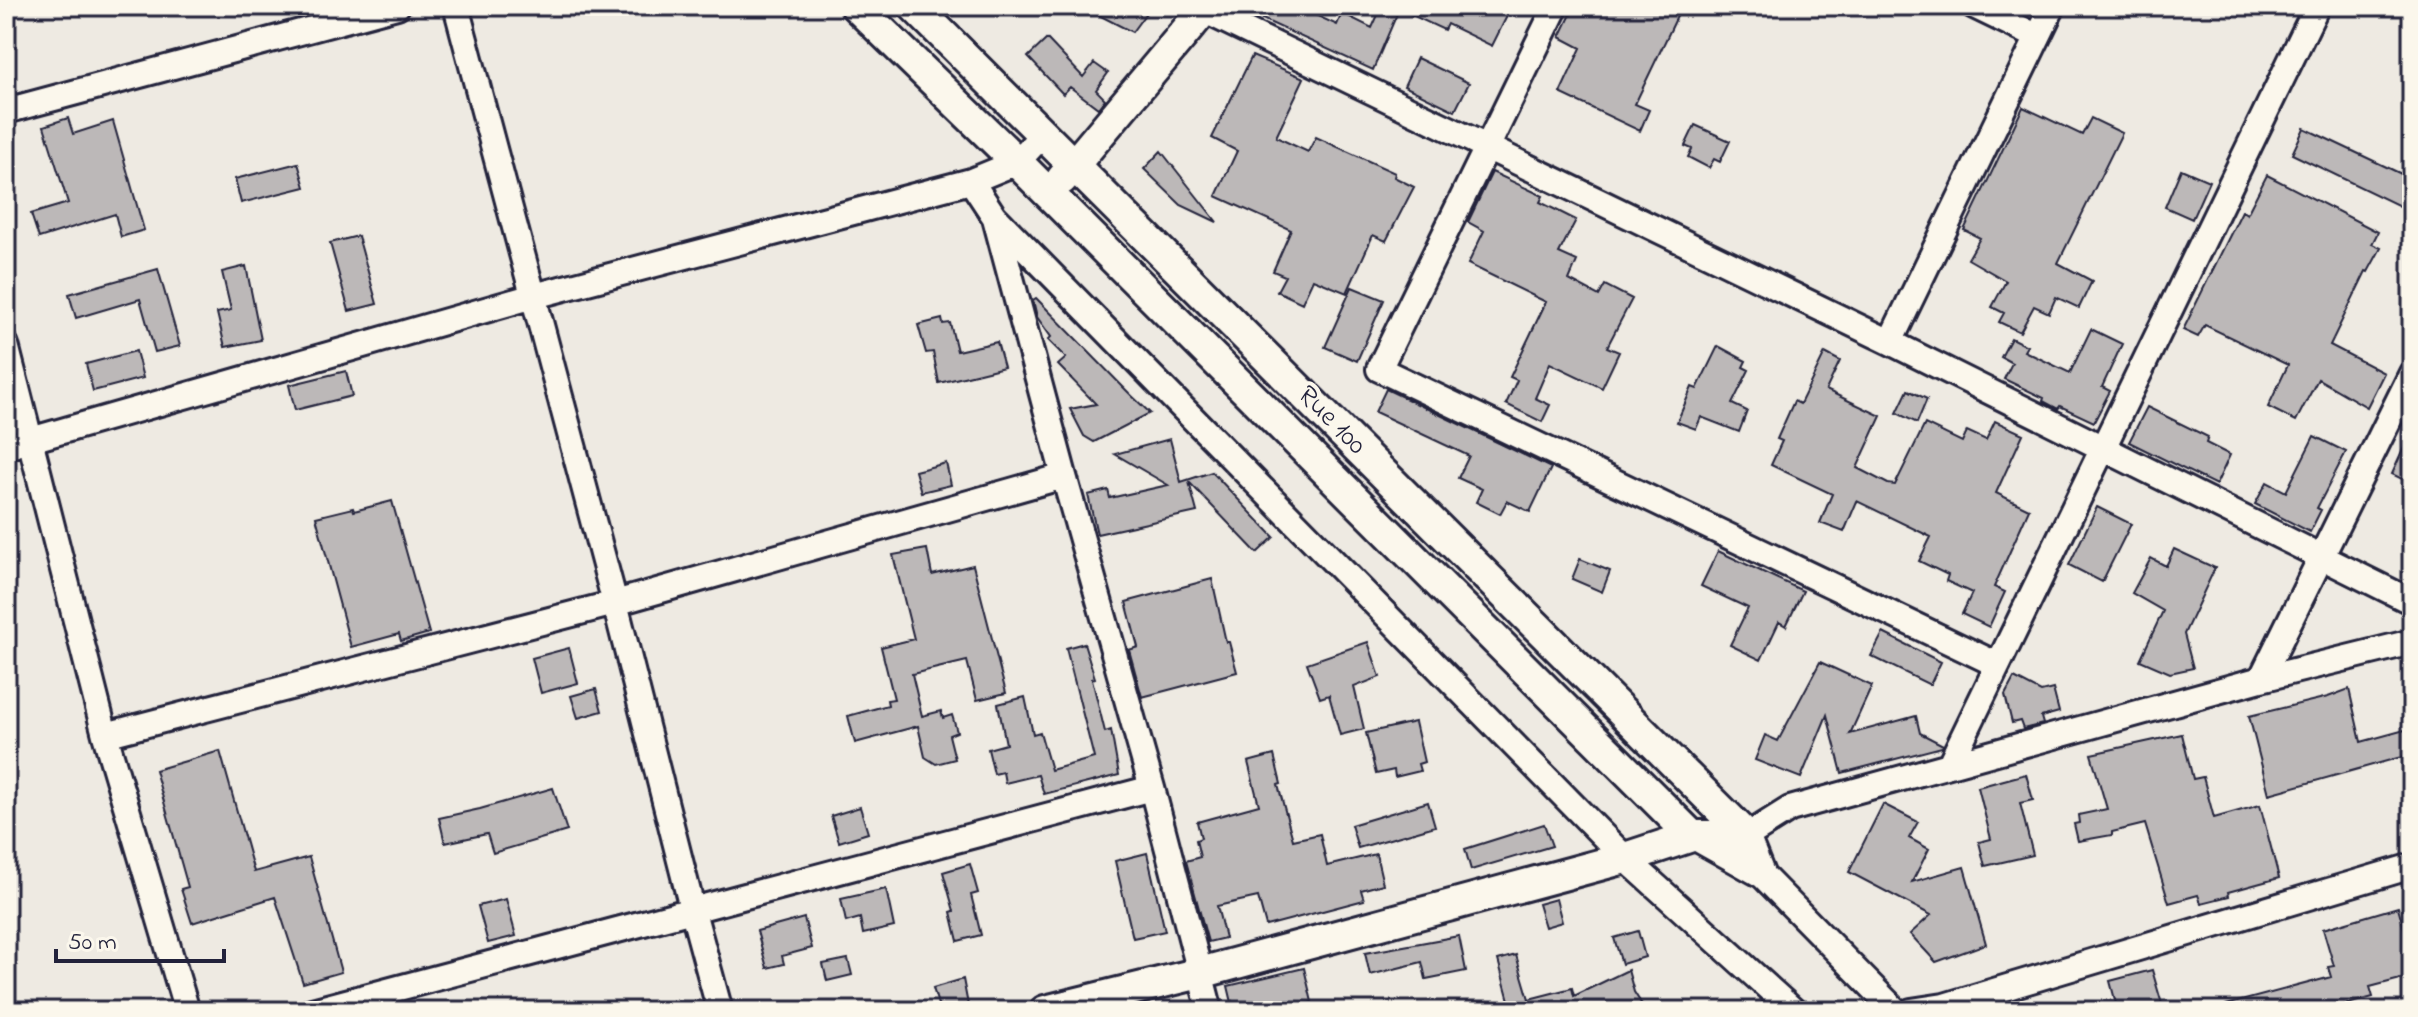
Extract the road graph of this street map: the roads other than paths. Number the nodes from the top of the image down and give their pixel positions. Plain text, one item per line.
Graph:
1 (397, 6) edge
2 (456, 6) edge
3 (856, 6) edge
4 (914, 6) edge
5 (1556, 6) edge
6 (1974, 6) edge
7 (2053, 6) edge
8 (2317, 6) edge
9 (1202, 7) edge
10 (2038, 37) junction
11 (6, 111) edge
12 (1043, 134) junction
13 (1486, 148) junction
14 (1017, 162) junction
15 (1074, 165) junction
16 (971, 181) junction
17 (1049, 195) junction
18 (994, 216) junction
19 (534, 296) junction
20 (1890, 342) junction
21 (6, 345) edge
22 (2412, 373) edge
23 (30, 440) junction
24 (6, 447) edge
25 (2103, 448) junction
26 (1064, 476) junction
27 (2322, 558) junction
28 (2412, 602) edge
29 (615, 603) junction
30 (2412, 642) edge
31 (1998, 665) junction
32 (2261, 679) junction
33 (105, 735) junction
34 (1950, 764) junction
35 (1152, 788) junction
36 (1692, 836) junction
37 (1747, 836) junction
38 (1625, 858) junction
39 (2412, 866) edge
40 (1763, 876) junction
41 (692, 908) junction
42 (1200, 973) junction
43 (187, 1011) edge
44 (312, 1011) edge
45 (720, 1011) edge
46 (1045, 1011) edge
47 (1210, 1011) edge
48 (1794, 1011) edge
49 (1896, 1011) edge
50 (1911, 1011) edge

1 - 11 street
2 - 19 street
3 - 14 street
4 - 12 street, Rue 100
5 - 13 street
6 - 10 street
7 - 10 street
8 - 25 street
9 - 13 street
9 - 15 street
10 - 20 street
12 - 14 street
12 - 15 street, Rue 100
13 - 20 street
13 - 31 street
14 - 16 street
14 - 17 street
15 - 17 street
15 - 37 street, Rue 100
16 - 18 street
16 - 19 street
17 - 36 street
18 - 26 street
18 - 38 street
19 - 23 street
19 - 29 street
20 - 25 street
21 - 23 street
22 - 27 street
23 - 24 street
23 - 33 street
25 - 27 street
25 - 31 street
26 - 29 street
26 - 35 street
27 - 28 street
27 - 32 street
29 - 33 street
29 - 41 street
30 - 32 street
31 - 34 street
32 - 34 street
33 - 43 street
34 - 37 street
35 - 41 street
35 - 42 street
36 - 37 street
36 - 38 street
36 - 40 street
37 - 40 street
38 - 42 street
38 - 48 street
39 - 50 street
40 - 49 street
41 - 44 street
41 - 45 street
42 - 46 street
42 - 47 street

